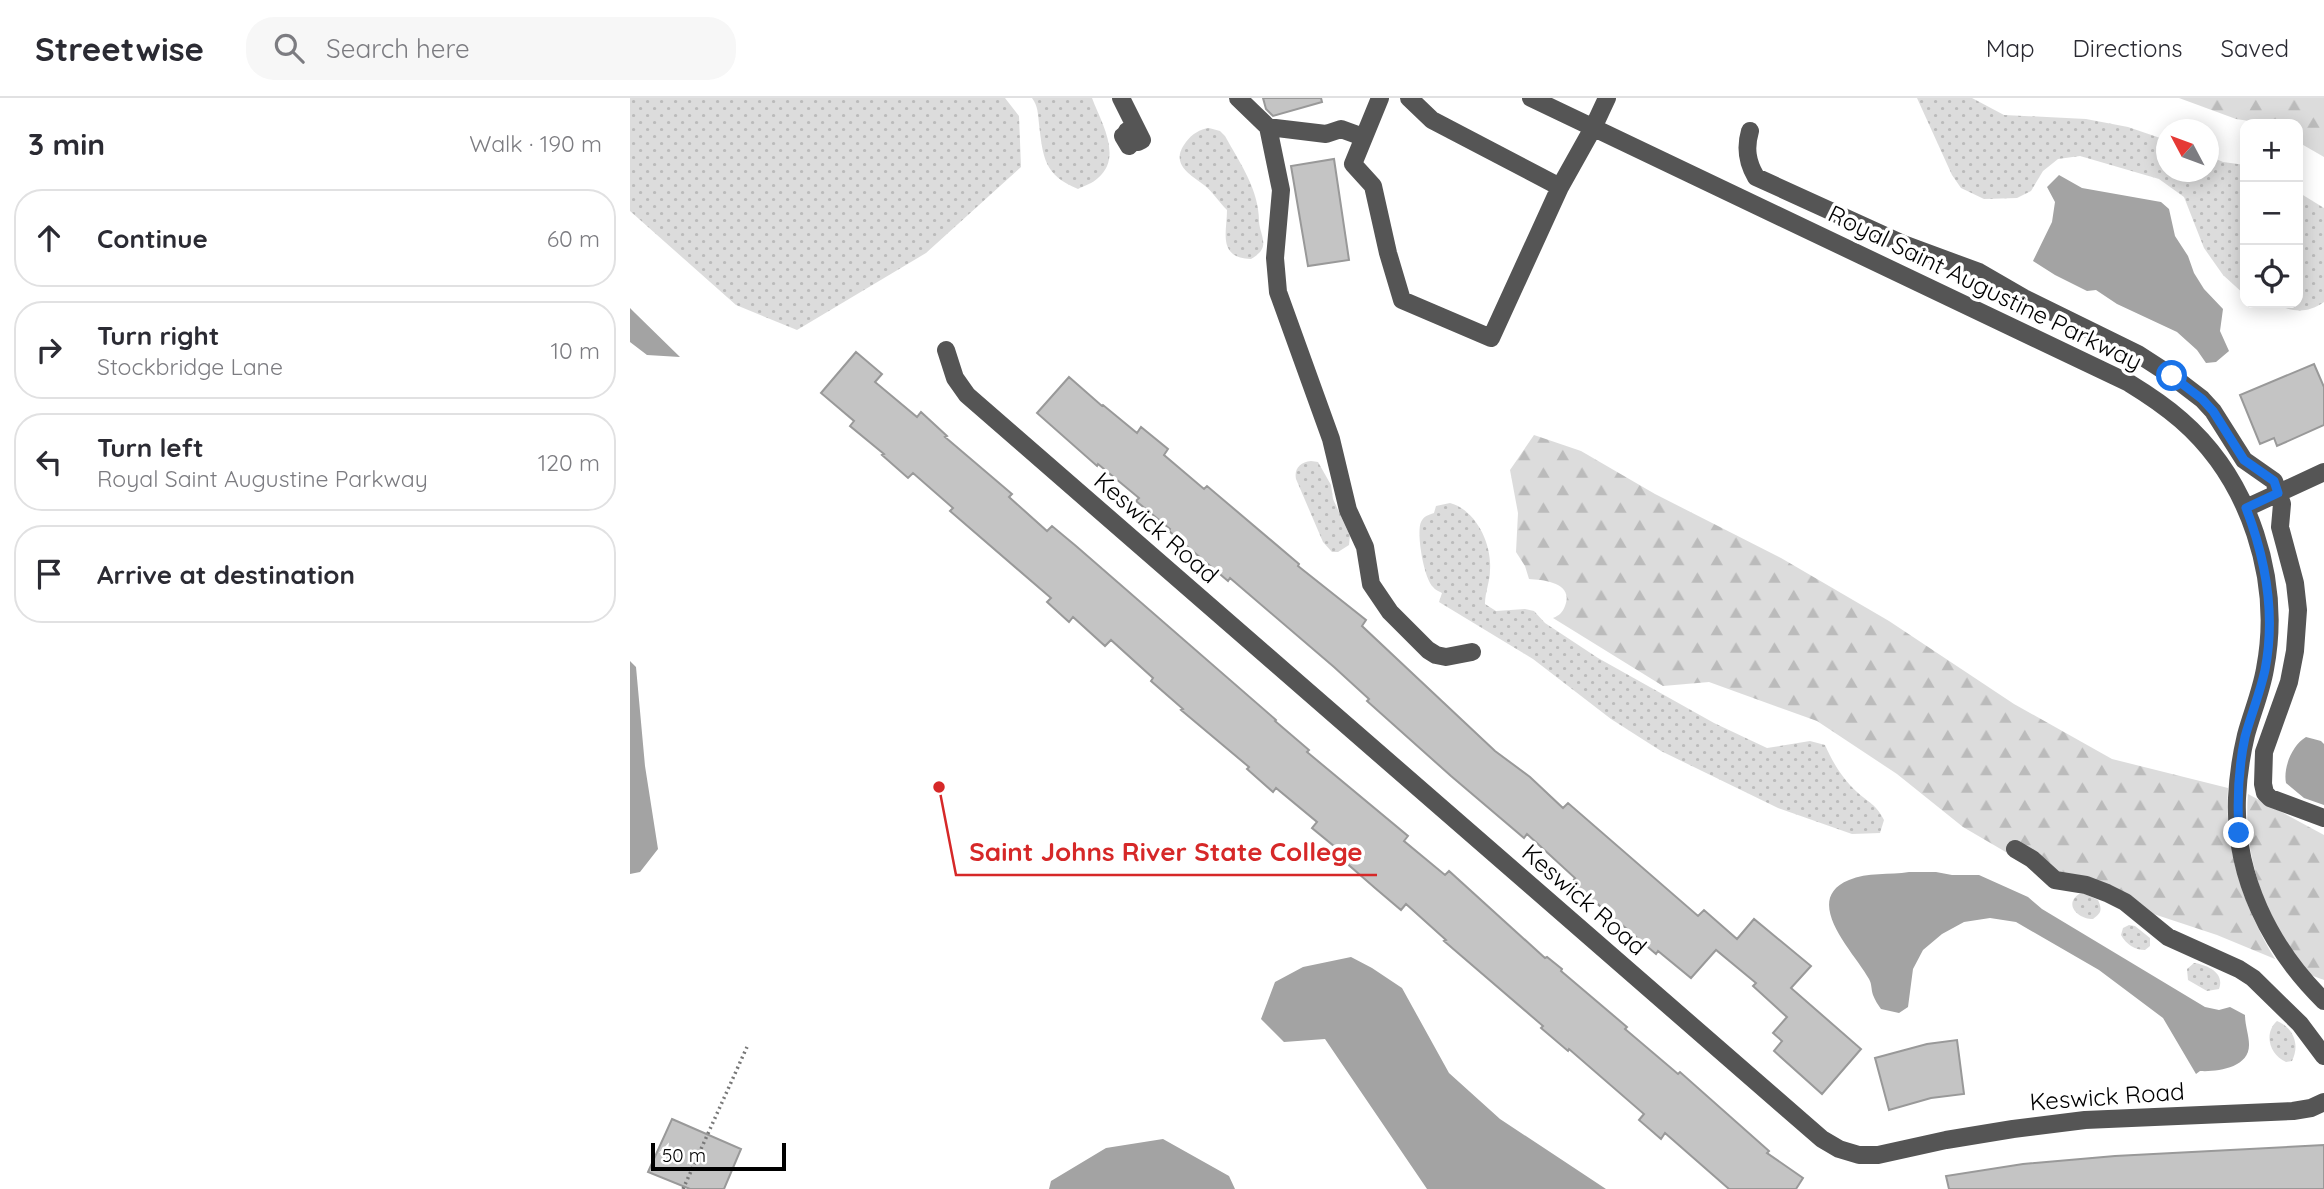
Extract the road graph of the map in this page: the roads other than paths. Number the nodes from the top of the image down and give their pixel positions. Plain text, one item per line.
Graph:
1 (1106, 98) edge
2 (1114, 98) edge
3 (1121, 98) edge
4 (1238, 98) edge
5 (1380, 98) edge
6 (1409, 98) edge
7 (1531, 98) edge
8 (1607, 98) edge
9 (1268, 127) junction
10 (1593, 128) junction
11 (1750, 131) dead end
12 (1124, 136) dead end
13 (1363, 137) junction
14 (1560, 187) junction
15 (946, 351) dead end
16 (2324, 472) edge
17 (2278, 493) junction
18 (2246, 508) junction
19 (1472, 652) dead end
20 (2324, 818) edge
21 (2015, 849) dead end
22 (2324, 1001) edge
23 (2324, 1056) edge
24 (2324, 1102) edge

1 - 2 street
3 - 12 street
4 - 9 street
5 - 13 street
6 - 14 street
7 - 10 street, Royal Saint Augustine Parkway
8 - 10 street
9 - 13 street
9 - 19 street
10 - 14 street
10 - 18 street, Royal Saint Augustine Parkway
11 - 17 street
13 - 14 street
15 - 24 street, Keswick Road
16 - 17 street
17 - 18 street
17 - 20 street
18 - 22 street, Royal Saint Augustine Parkway
21 - 23 street

